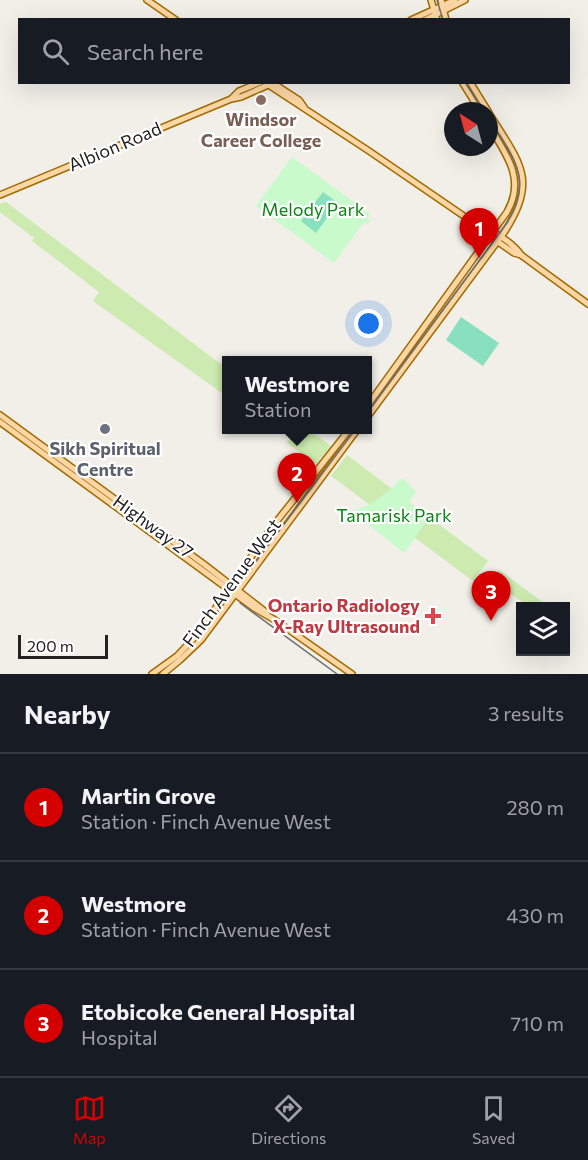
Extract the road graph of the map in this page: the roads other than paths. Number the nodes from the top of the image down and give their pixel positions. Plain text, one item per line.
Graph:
1 (147, 0) edge
2 (431, 0) edge
3 (455, 0) edge
4 (465, 0) edge
5 (442, 5) edge
6 (435, 14) edge
7 (173, 18) edge
8 (419, 18) edge
9 (249, 84) edge
10 (265, 84) edge
11 (267, 84) edge
12 (270, 84) edge
13 (271, 84) edge
14 (286, 84) edge
15 (463, 84) edge
16 (471, 84) edge
17 (245, 89) junction
18 (289, 94) junction
19 (231, 99) junction
20 (474, 102) edge
21 (482, 102) edge
22 (305, 108) junction
23 (498, 128) edge
24 (498, 141) edge
25 (0, 195) edge
26 (491, 234) junction
27 (499, 240) junction
28 (588, 304) edge
29 (372, 399) edge
30 (372, 411) edge
31 (0, 415) edge
32 (0, 422) edge
33 (345, 434) edge
34 (353, 434) edge
35 (233, 589) junction
36 (189, 649) junction
37 (351, 673) edge
38 (152, 674) edge
39 (163, 674) edge

1 - 7 main road
2 - 6 main road
3 - 5 main road
4 - 5 main road
5 - 6 main road
6 - 8 main road
9 - 17 main road
10 - 17 main road, Albion Road
11 - 19 main road, Albion Road
12 - 22 main road
13 - 18 main road
14 - 18 main road
15 - 20 main road
16 - 21 main road
17 - 19 main road, Albion Road
18 - 22 main road
19 - 25 main road, Albion Road
22 - 26 main road
23 - 27 main road
24 - 26 main road
26 - 27 main road
26 - 29 main road
27 - 28 main road
27 - 30 main road
31 - 35 main road, Highway 27
32 - 35 main road, Highway 27
33 - 35 main road, Finch Avenue West
34 - 35 main road, Finch Avenue West
35 - 36 main road, Finch Avenue West
35 - 36 main road, Finch Avenue West
35 - 37 main road, Highway 27
36 - 38 main road, Finch Avenue West
36 - 39 main road, Finch Avenue West

